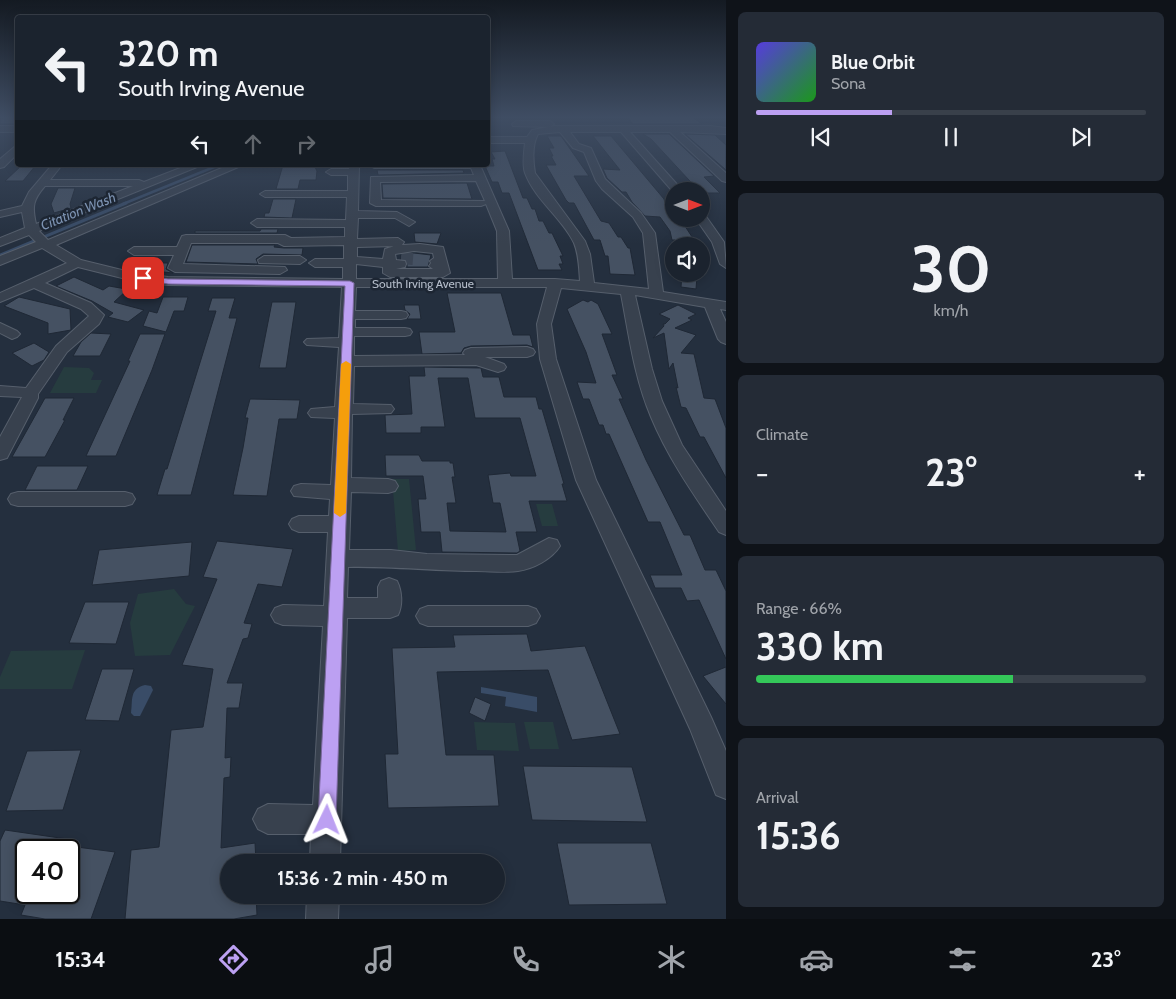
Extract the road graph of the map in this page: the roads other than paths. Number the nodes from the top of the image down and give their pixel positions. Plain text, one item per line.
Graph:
1 (528, 159) edge
2 (592, 159) edge
3 (650, 159) edge
4 (704, 159) edge
5 (55, 167) edge
6 (192, 167) edge
7 (233, 167) edge
8 (407, 167) edge
9 (472, 171) edge
10 (330, 177) dead end
11 (353, 177) edge
12 (726, 179) edge
13 (670, 182) edge
14 (42, 183) junction
15 (150, 183) junction
16 (377, 191) joint
17 (264, 194) dead end
18 (480, 200) junction
19 (27, 208) junction
20 (388, 209) dead end
21 (0, 214) edge
22 (257, 222) dead end
23 (409, 222) dead end
24 (708, 228) edge
25 (31, 230) junction
26 (354, 237) junction
27 (125, 238) dead end
28 (0, 242) edge
29 (45, 244) junction
30 (283, 250) junction
31 (134, 251) dead end
32 (180, 253) junction
33 (0, 261) edge
34 (421, 262) tunnel mouth
35 (315, 263) dead end
36 (77, 264) junction
37 (726, 264) edge
38 (299, 271) junction
39 (112, 272) junction
40 (34, 283) junction
41 (505, 283) junction
42 (555, 283) junction
43 (587, 285) junction
44 (627, 290) junction
45 (317, 294) dead end
46 (657, 295) junction
47 (0, 298) edge
48 (400, 299) junction
49 (711, 304) junction
50 (726, 306) edge
51 (348, 327) junction
52 (405, 332) dead end
53 (726, 339) edge
54 (312, 342) dead end
55 (527, 352) dead end
56 (428, 360) junction
57 (498, 367) dead end
58 (0, 391) edge
59 (30, 393) junction
60 (385, 409) dead end
61 (344, 411) junction
62 (317, 413) dead end
63 (0, 454) edge
64 (388, 486) dead end
65 (341, 488) junction
66 (300, 491) dead end
67 (18, 498) dead end
68 (125, 499) dead end
69 (299, 524) dead end
70 (339, 524) junction
71 (726, 527) edge
72 (549, 546) dead end
73 (338, 559) junction
74 (388, 587) dead end
75 (336, 612) junction
76 (284, 615) dead end
77 (428, 616) dead end
78 (528, 616) dead end
79 (726, 786) edge
80 (268, 819) dead end
81 (327, 820) junction
82 (325, 854) edge
83 (323, 904) edge
84 (322, 919) edge

1 - 43 street
2 - 46 street
3 - 13 street
4 - 12 street
5 - 14 street
6 - 15 street
7 - 29 street
8 - 9 street
9 - 11 street
9 - 16 street
9 - 18 street
9 - 41 street
10 - 11 street
11 - 17 street
11 - 26 street
14 - 15 street
14 - 19 street
15 - 25 street
16 - 18 street
18 - 20 street
19 - 21 street
19 - 25 street
22 - 26 street
23 - 26 street
24 - 37 street
25 - 28 street
25 - 29 street
26 - 26 street
26 - 30 street
26 - 34 street
26 - 35 street
26 - 51 street
27 - 39 street
29 - 33 street
29 - 36 street
30 - 32 street
30 - 32 street
30 - 38 street
31 - 32 street
32 - 38 street
36 - 39 street
36 - 40 street
38 - 39 street, South Irving Avenue
38 - 45 street
38 - 51 street, South Irving Avenue
40 - 47 street
40 - 59 street
41 - 42 street, South Irving Avenue
41 - 48 street, South Irving Avenue
42 - 43 street, South Irving Avenue
42 - 79 street
43 - 44 street, South Irving Avenue
44 - 46 street, South Irving Avenue
44 - 71 street
46 - 49 street, South Irving Avenue
48 - 51 street, South Irving Avenue
48 - 51 street
49 - 50 street, South Irving Avenue
49 - 53 street
51 - 52 street
51 - 54 street
51 - 56 street
51 - 61 street
55 - 56 street
56 - 57 street
58 - 59 street
59 - 63 street
60 - 61 street
61 - 62 street
61 - 65 street
64 - 65 street
65 - 66 street
65 - 70 street
67 - 68 street
69 - 70 street
70 - 73 street
72 - 73 street
73 - 75 street
74 - 75 street
75 - 76 street
75 - 81 street
77 - 78 street
80 - 81 street
81 - 82 street
83 - 84 street

